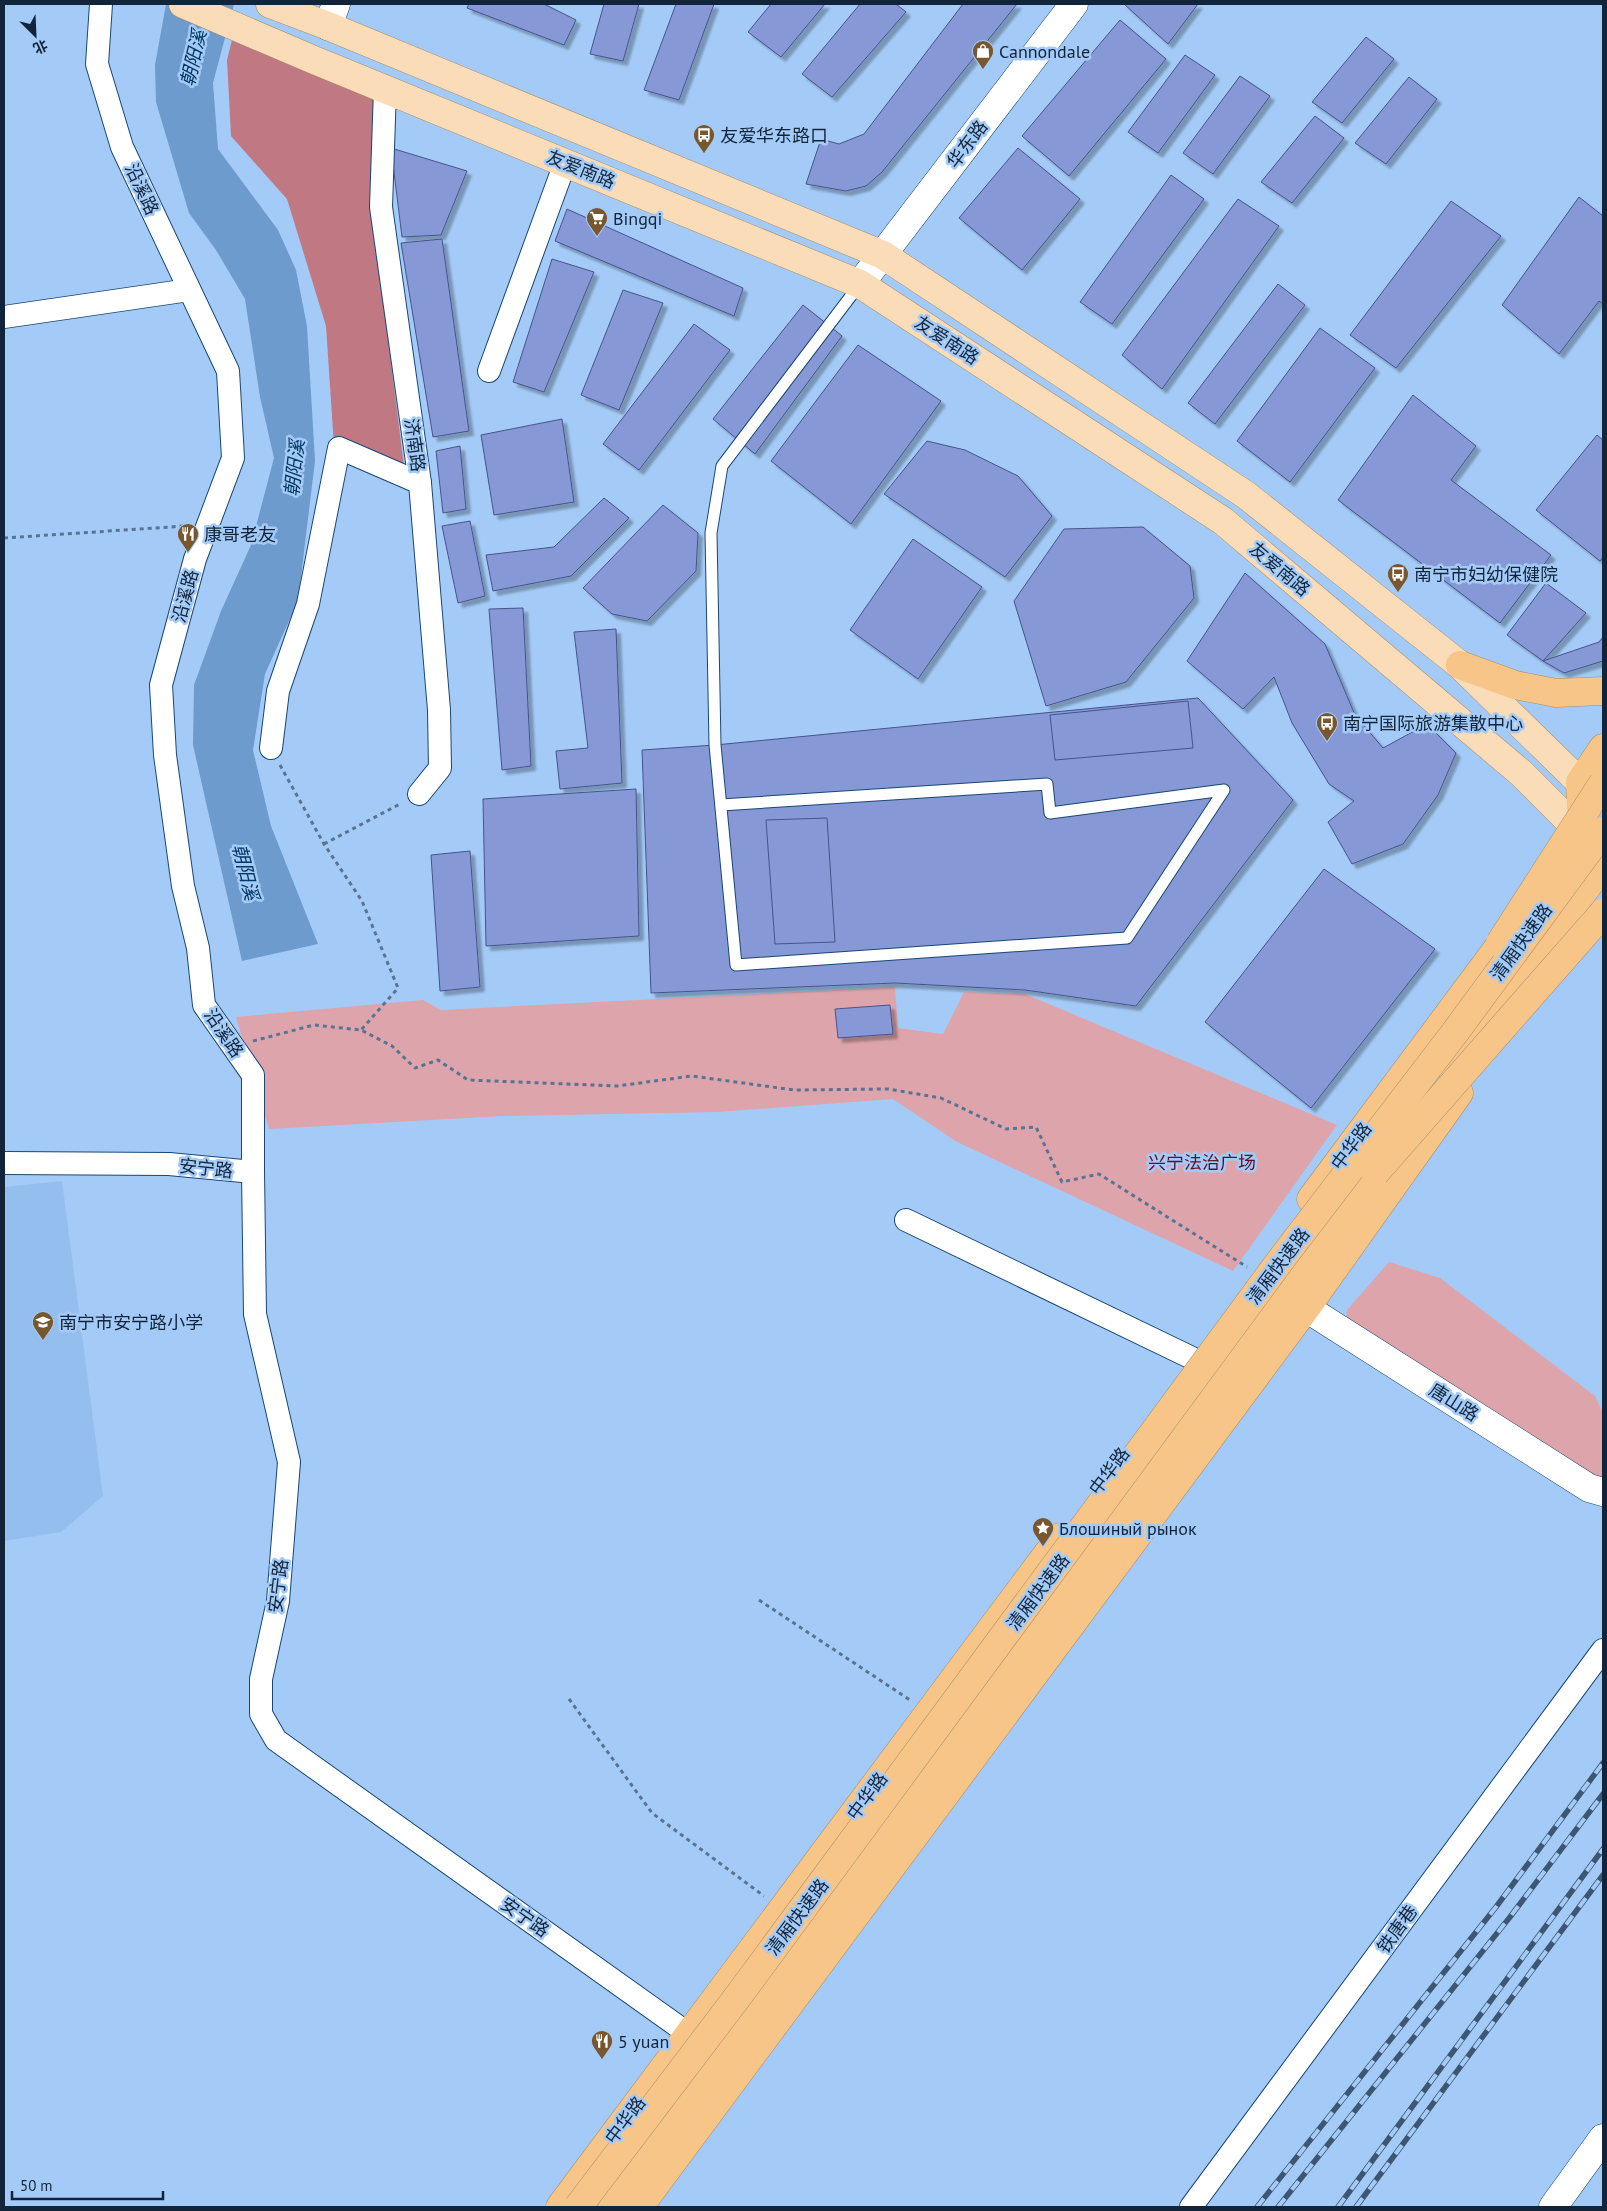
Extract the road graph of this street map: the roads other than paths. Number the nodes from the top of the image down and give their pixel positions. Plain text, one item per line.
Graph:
1 (101, 4) edge
2 (183, 4) edge
3 (270, 4) edge
4 (1074, 4) edge
5 (332, 15) edge
6 (385, 89) junction
7 (565, 163) junction
8 (882, 255) junction
9 (860, 284) junction
10 (189, 290) junction
11 (4, 316) edge
12 (489, 371) dead end
13 (420, 483) junction
14 (1460, 665) junction
15 (1603, 690) edge
16 (271, 748) road end
17 (1603, 748) edge
18 (1592, 782) edge
19 (419, 794) road end
20 (720, 805) junction
21 (1603, 805) edge
22 (1593, 832) edge
23 (1603, 854) edge
24 (1603, 865) edge
25 (1603, 889) edge
26 (1603, 913) edge
27 (1368, 1147) junction
28 (4, 1163) edge
29 (253, 1172) junction
30 (1375, 1173) junction
31 (906, 1220) dead end
32 (1306, 1308) junction
33 (1192, 1358) junction
34 (1603, 1492) edge
35 (1603, 1650) edge
36 (690, 2034) junction
37 (1603, 2138) edge
38 (560, 2207) edge
39 (578, 2207) edge
40 (612, 2207) edge
41 (639, 2207) edge
42 (1191, 2207) edge
43 (1552, 2207) edge

1 - 10 street, 沿溪路
2 - 6 main road, 友爱南路
3 - 5 main road, 友爱南路
4 - 8 street, 华东路
5 - 8 main road, 友爱南路
6 - 7 main road, 友爱南路
6 - 13 street, 济南路
7 - 9 main road, 友爱南路
7 - 12 street
8 - 9 street, 华东路
8 - 14 main road, 友爱南路
9 - 20 lane
9 - 22 main road, 友爱南路
10 - 11 street
10 - 29 street, 沿溪路
13 - 16 street
13 - 19 street, 济南路
14 - 15 highway
14 - 18 main road, 友爱南路
17 - 18 highway
18 - 21 main road, 友爱南路
18 - 22 highway
18 - 27 highway, bridge
20 - 20 lane
21 - 22 highway, 中华路
22 - 23 main road, 友爱南路
22 - 27 highway, 清厢快速路, bridge
22 - 33 highway, 中华路
24 - 30 highway, 清厢快速路, bridge
25 - 32 highway
26 - 30 highway, bridge
27 - 39 highway, 清厢快速路, bridge
28 - 29 street, 安宁路
29 - 36 street, 安宁路
30 - 40 highway, 清厢快速路
31 - 33 street
32 - 34 street, 唐山路
32 - 41 highway
33 - 36 highway, 中华路
35 - 42 street, 铁唐巷
36 - 38 highway, 中华路
37 - 43 street

